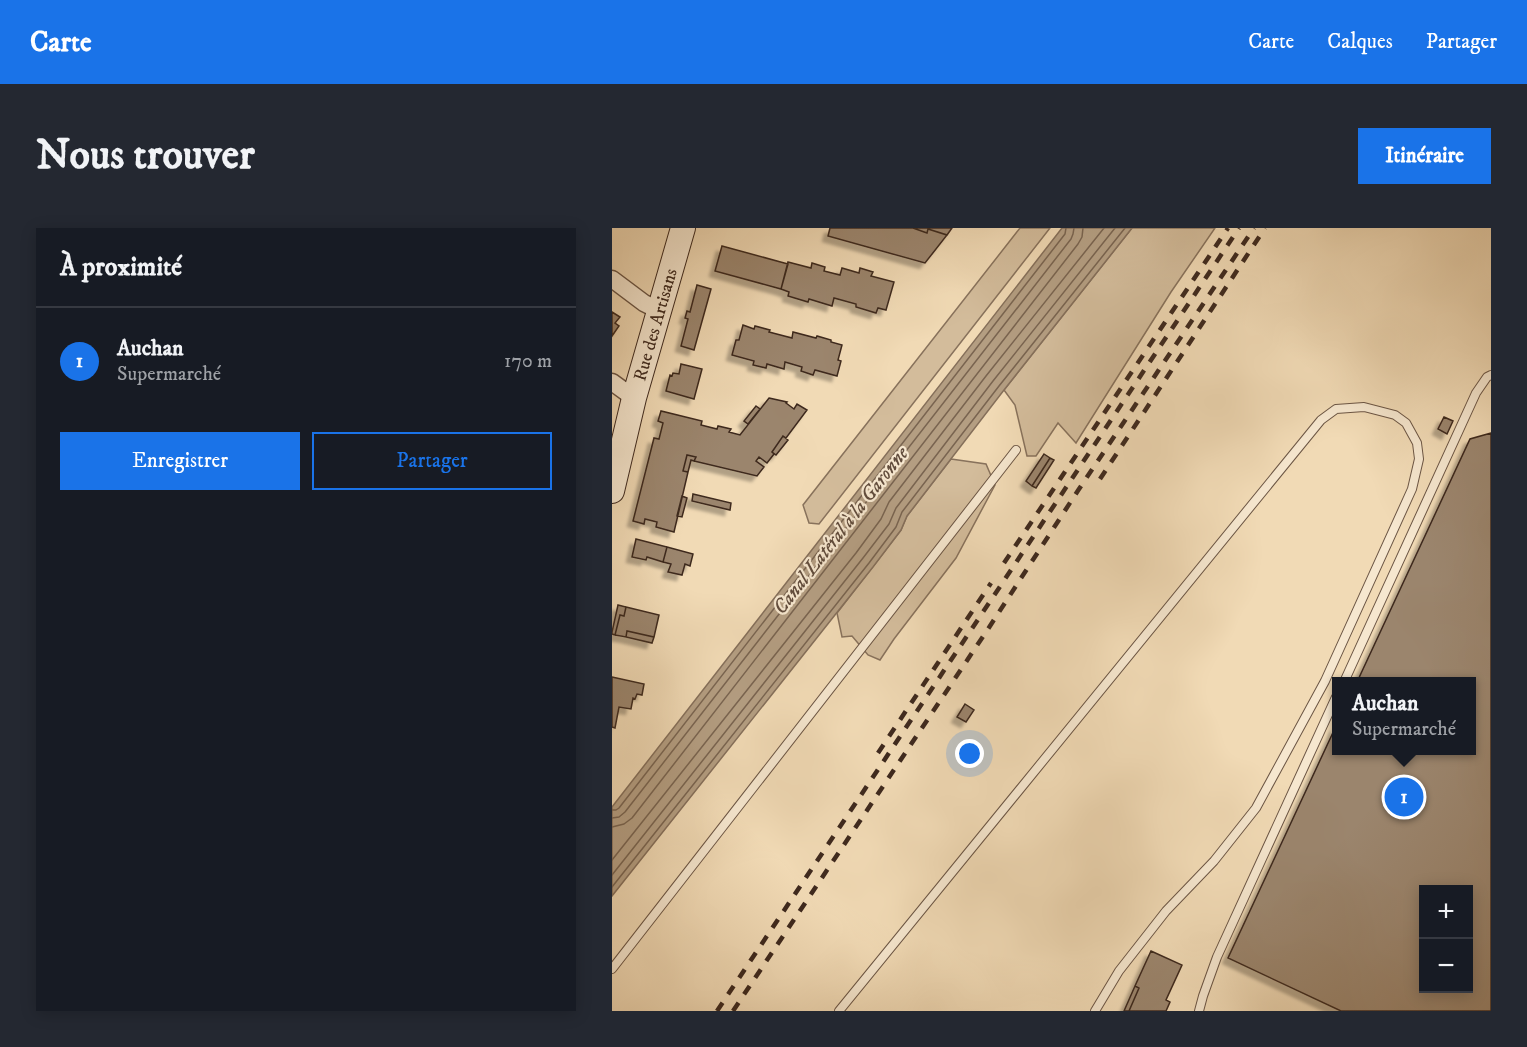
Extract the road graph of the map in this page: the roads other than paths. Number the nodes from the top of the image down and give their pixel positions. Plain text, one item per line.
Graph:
1 (683, 228) edge
2 (612, 279) edge
3 (658, 310) junction
4 (1491, 375) edge
5 (612, 382) edge
6 (634, 398) junction
7 (1016, 450) dead end
8 (612, 491) edge
9 (1346, 677) edge
10 (1332, 706) edge
11 (612, 969) edge
12 (839, 1011) edge
13 (1095, 1011) edge
14 (1199, 1011) edge

1 - 3 street, Rue des Artisans
2 - 3 street
3 - 6 street, Rue des Artisans
4 - 9 lane
5 - 6 street
6 - 8 street, Rue des Artisans
7 - 11 lane
10 - 14 lane
12 - 13 lane

